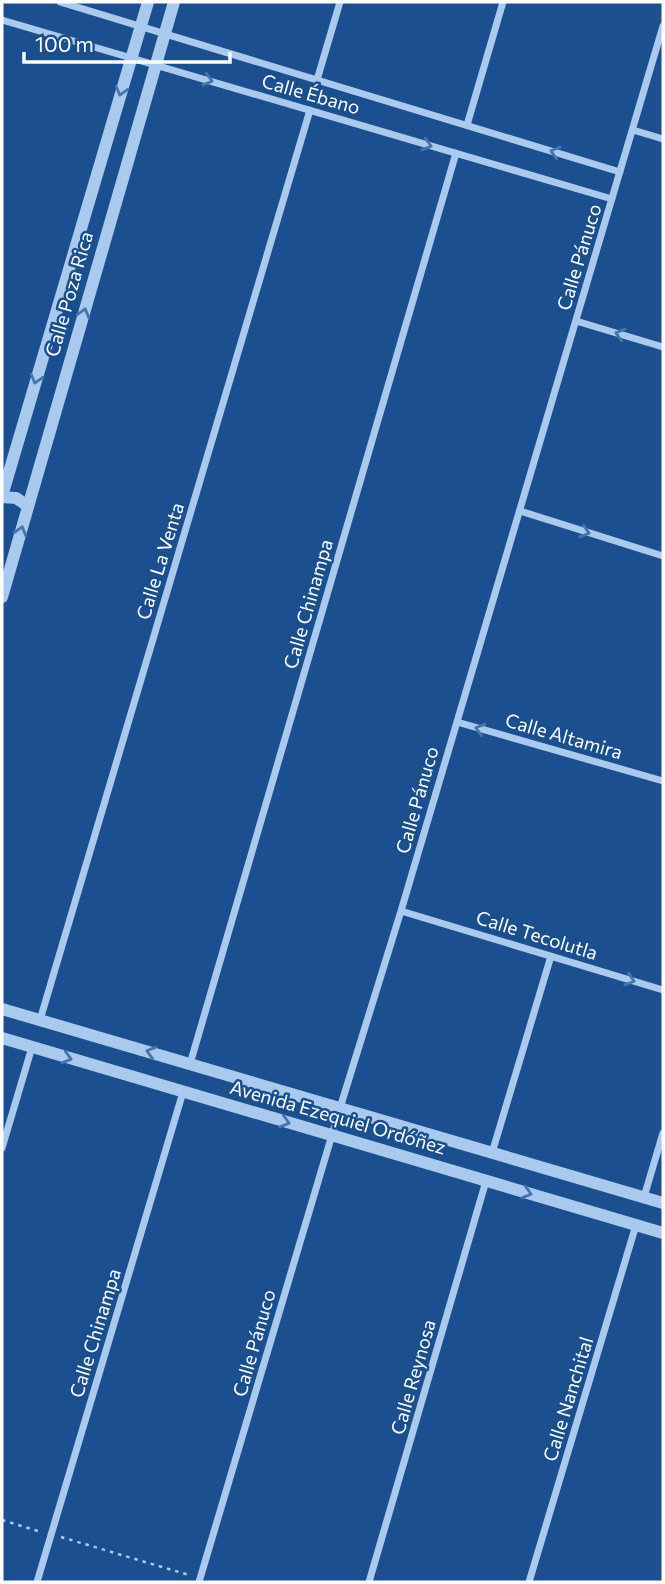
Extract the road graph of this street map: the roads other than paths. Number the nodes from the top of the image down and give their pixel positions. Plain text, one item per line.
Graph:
1 (60, 2) edge
2 (148, 2) edge
3 (174, 2) edge
4 (340, 2) edge
5 (503, 2) edge
6 (2, 20) edge
7 (140, 26) junction
8 (663, 26) edge
9 (165, 33) junction
10 (131, 58) junction
11 (155, 65) junction
12 (317, 80) junction
13 (310, 110) junction
14 (467, 125) junction
15 (633, 130) junction
16 (663, 139) edge
17 (456, 153) junction
18 (620, 172) junction
19 (612, 199) junction
20 (576, 321) junction
21 (663, 347) edge
22 (2, 496) edge
23 (28, 506) junction
24 (520, 512) junction
25 (663, 556) edge
26 (7, 561) edge
27 (2, 597) edge
28 (457, 722) junction
29 (663, 781) edge
30 (401, 911) junction
31 (551, 956) junction
32 (663, 990) edge
33 (2, 1009) edge
34 (40, 1020) junction
35 (2, 1038) edge
36 (32, 1047) junction
37 (190, 1064) junction
38 (183, 1092) junction
39 (340, 1108) junction
40 (663, 1133) edge
41 (331, 1136) junction
42 (2, 1148) edge
43 (492, 1153) junction
44 (486, 1181) junction
45 (644, 1197) junction
46 (663, 1203) edge
47 (636, 1225) junction
48 (663, 1233) edge
49 (200, 1580) edge
50 (37, 1582) edge
51 (369, 1582) edge
52 (529, 1582) edge

1 - 7 street, Calle Ébano
2 - 7 street, Calle Poza Rica
3 - 9 street, Calle Poza Rica
4 - 12 street
5 - 14 street
6 - 10 street, Calle Ébano
7 - 9 street, Calle Ébano
7 - 10 street, Calle Poza Rica
8 - 15 street, Calle Pánuco
9 - 11 street, Calle Poza Rica
9 - 12 street, Calle Ébano
10 - 11 street, Calle Ébano
10 -> 22 street, Calle Poza Rica
11 -> 13 street, Calle Ébano
23 -> 11 street, Calle Poza Rica
12 - 14 street, Calle Ébano
13 -> 17 street, Calle Ébano
13 - 34 street, Calle La Venta
18 -> 14 street, Calle Ébano
15 - 16 street
15 - 18 street, Calle Pánuco
17 - 19 street, Calle Ébano
17 - 37 street, Calle Chinampa
18 - 19 street, Calle Pánuco
19 - 20 street, Calle Pánuco
21 -> 20 street
20 - 24 street, Calle Pánuco
22 - 23 street
26 -> 23 street, Calle Poza Rica
24 -> 25 street
24 - 28 street, Calle Pánuco
26 - 27 street, Calle Poza Rica
29 -> 28 street, Calle Altamira
28 - 30 street, Calle Pánuco
30 - 31 street, Calle Tecolutla
30 - 39 street, Calle Pánuco
31 -> 32 street, Calle Tecolutla
31 - 43 street
33 - 34 street, Avenida Ezequiel Ordóñez
37 -> 34 street, Avenida Ezequiel Ordóñez
35 - 36 street, Avenida Ezequiel Ordóñez
36 -> 38 street, Avenida Ezequiel Ordóñez
36 - 42 street
37 - 39 street, Avenida Ezequiel Ordóñez
38 -> 41 street, Avenida Ezequiel Ordóñez
38 - 50 street, Calle Chinampa
39 - 41 street, Calle Pánuco
39 - 43 street, Avenida Ezequiel Ordóñez
40 - 45 street
41 - 44 street, Avenida Ezequiel Ordóñez
41 - 49 street, Calle Pánuco
43 - 45 street, Avenida Ezequiel Ordóñez
44 -> 47 street, Avenida Ezequiel Ordóñez
44 - 51 street, Calle Reynosa
45 - 46 street, Avenida Ezequiel Ordóñez
47 - 48 street, Avenida Ezequiel Ordóñez
47 - 52 street, Calle Nanchital

